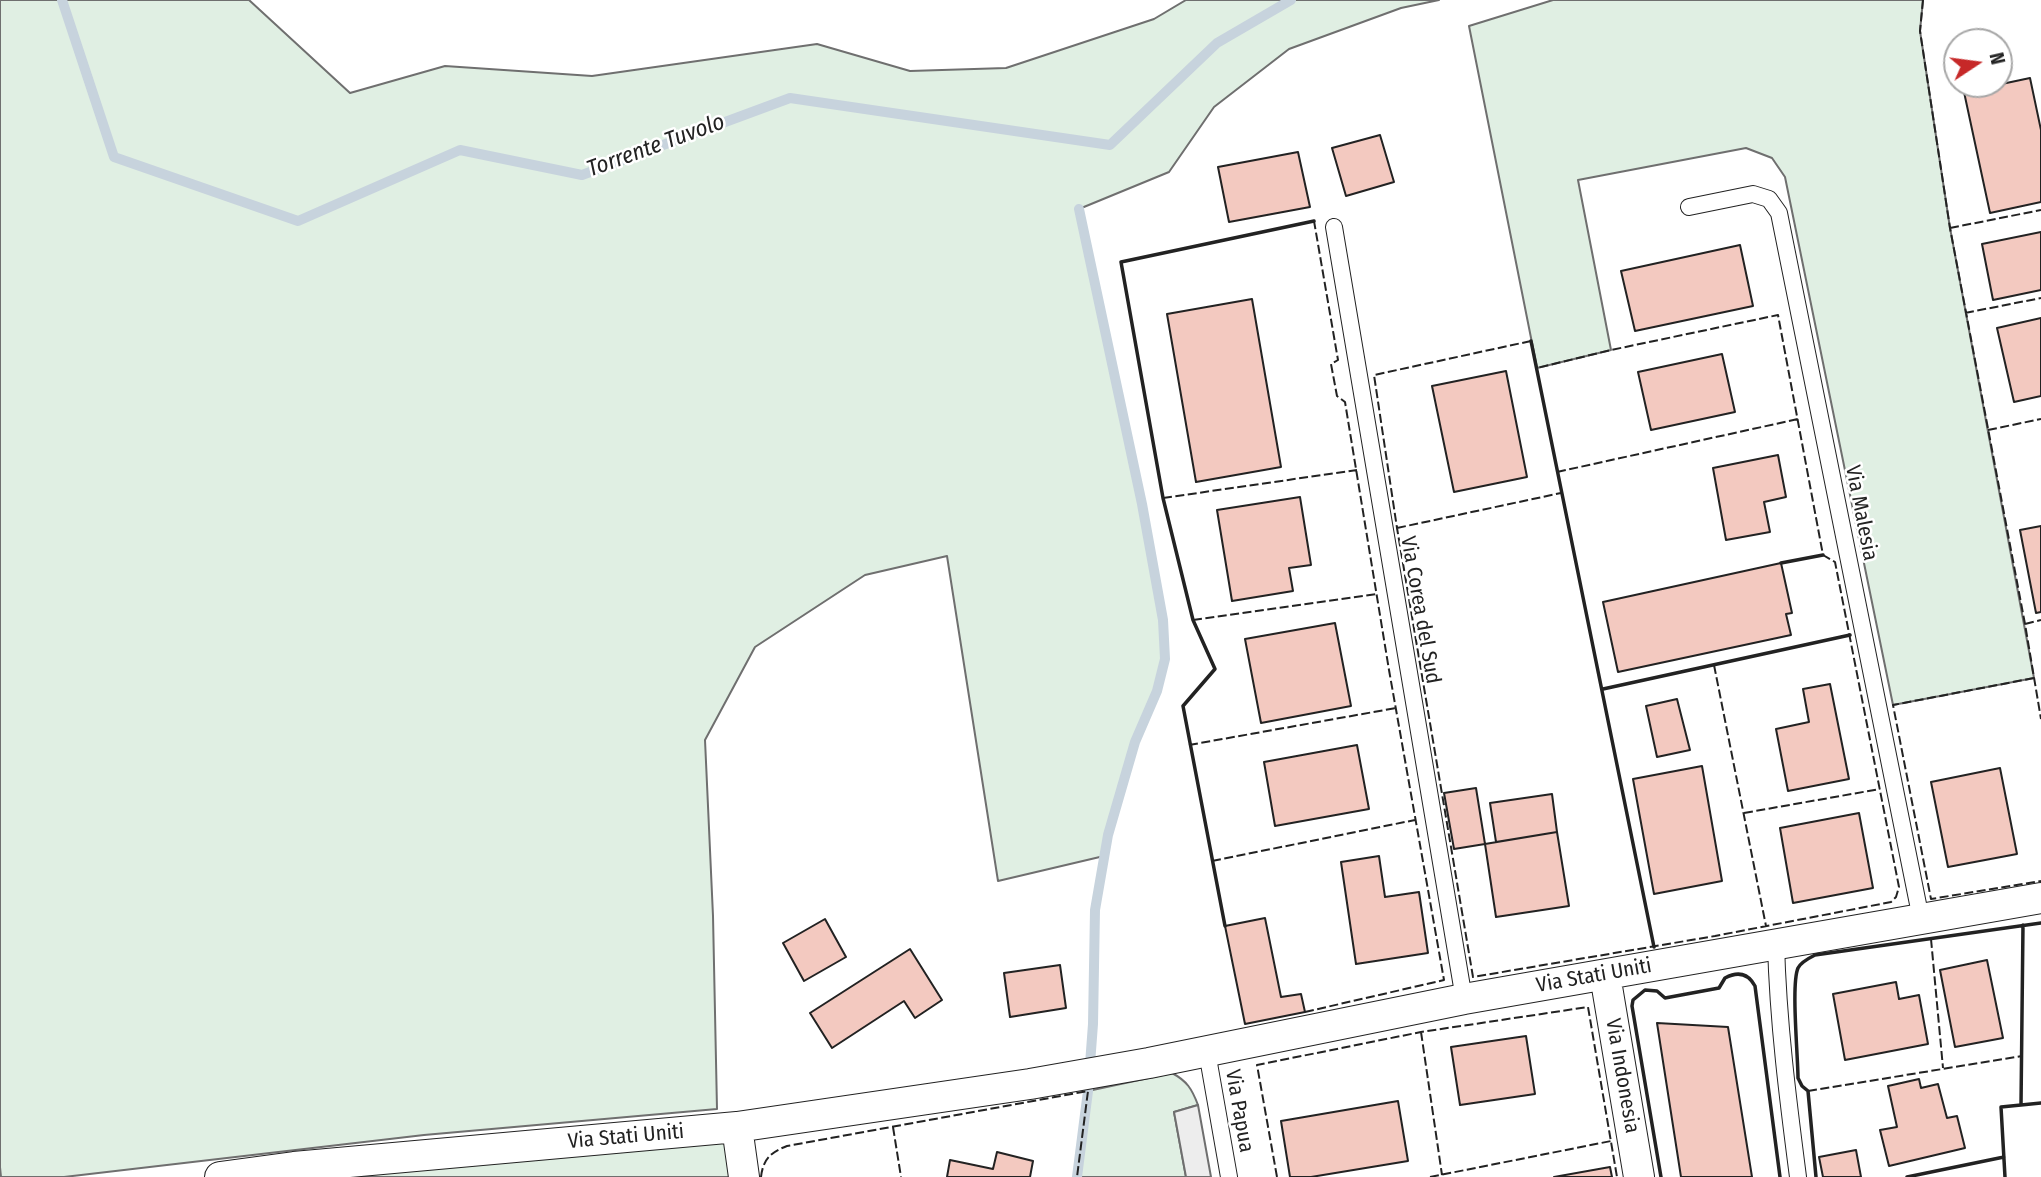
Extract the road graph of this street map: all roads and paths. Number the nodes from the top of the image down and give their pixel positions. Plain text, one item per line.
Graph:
1 (1689, 207) dead end
2 (1334, 227) dead end
3 (2041, 898) edge
4 (1921, 919) junction
5 (1776, 944) junction
6 (1605, 975) junction
7 (1464, 999) junction
8 (1207, 1052) junction
9 (737, 1127) junction
10 (295, 1172) edge
11 (220, 1177) edge
12 (744, 1177) edge
13 (1229, 1177) edge
14 (1639, 1177) edge
15 (1798, 1177) edge

1 - 4 lane, Via Malesia
2 - 7 lane, Via Corea del Sud
3 - 4 street, Via Stati Uniti
4 - 5 street, Via Stati Uniti
5 - 6 street, Via Stati Uniti
5 - 15 lane
6 - 7 street, Via Stati Uniti
6 - 14 street, Via Indonesia
7 - 8 street, Via Stati Uniti
8 - 9 street, Via Stati Uniti
8 - 13 lane, Via Papua
9 - 10 street, Via Stati Uniti
9 - 12 street
10 - 11 street, Via Stati Uniti

